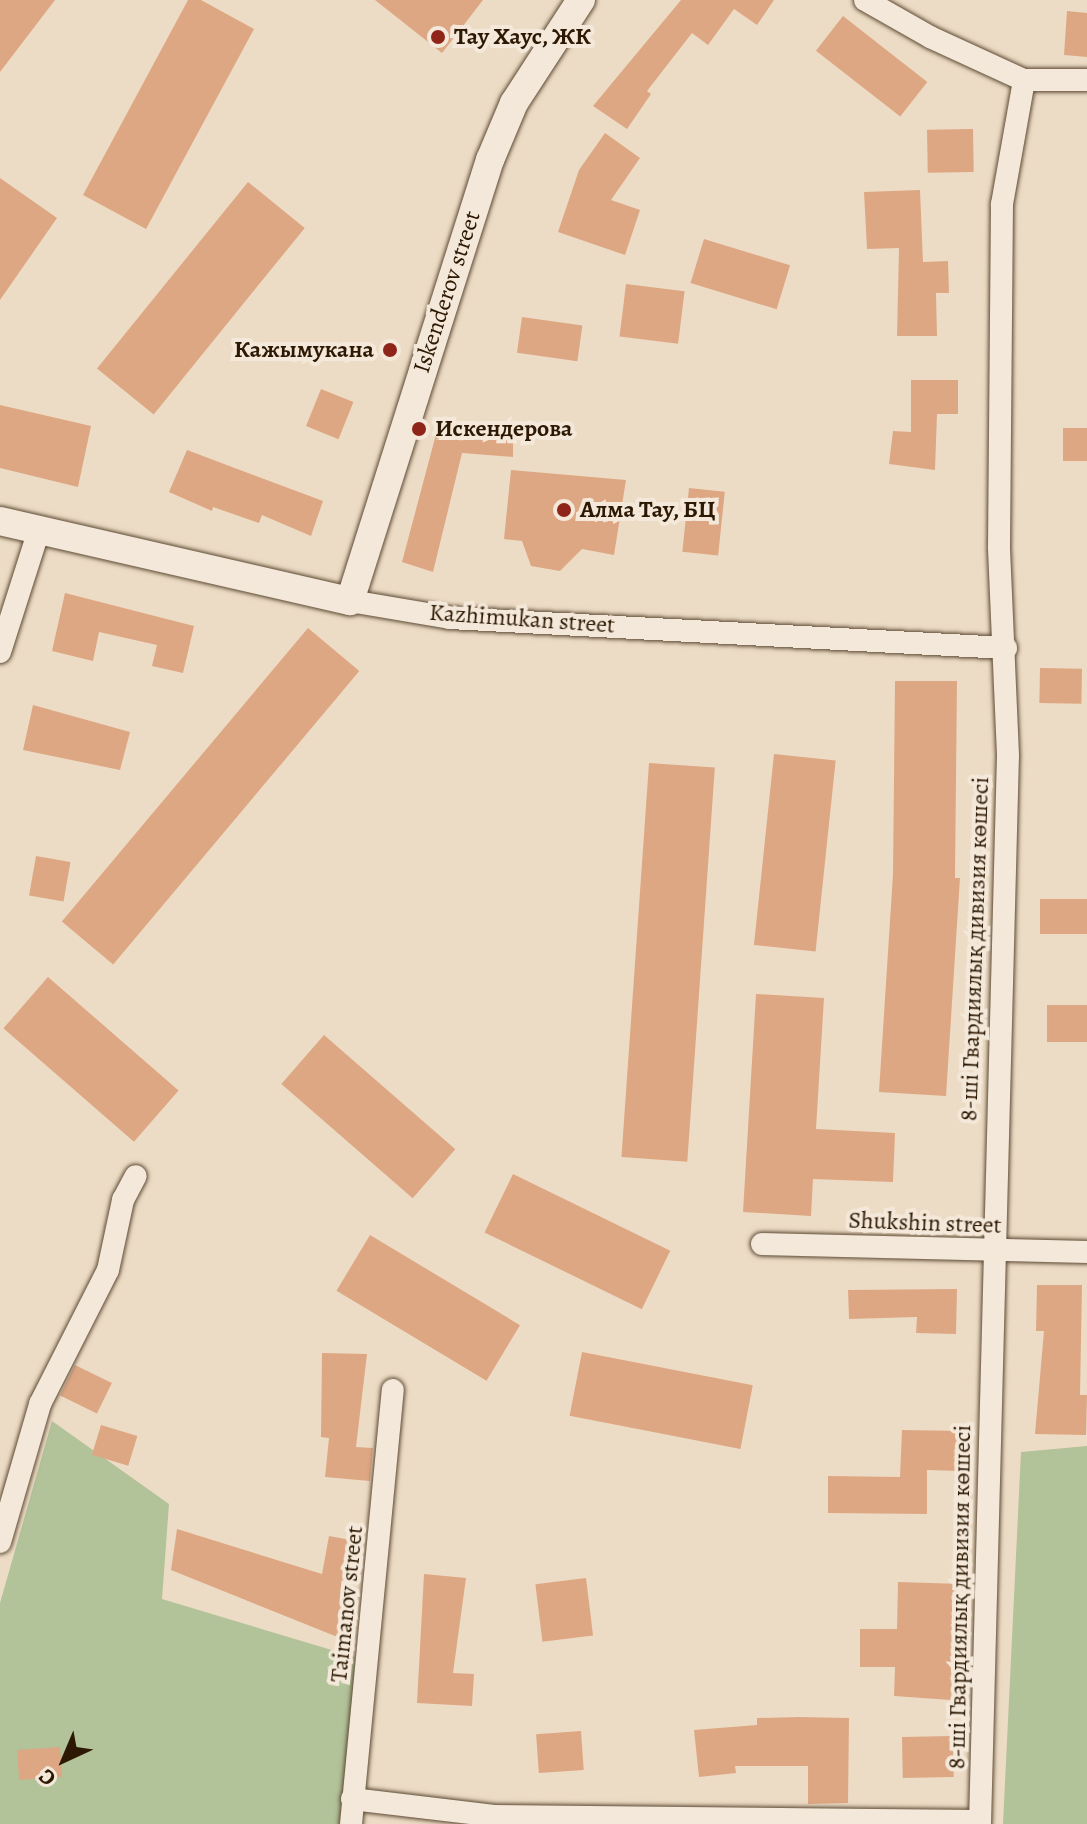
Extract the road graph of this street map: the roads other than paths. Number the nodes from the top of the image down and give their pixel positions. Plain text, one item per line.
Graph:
1 (581, 0) edge
2 (865, 0) edge
3 (1024, 80) junction
4 (1087, 80) edge
5 (0, 521) edge
6 (39, 530) junction
7 (350, 601) junction
8 (1006, 648) junction
9 (0, 652) edge
10 (136, 1176) dead end
11 (762, 1244) dead end
12 (991, 1252) junction
13 (1087, 1252) edge
14 (393, 1390) dead end
15 (0, 1542) edge
16 (352, 1799) junction
17 (980, 1823) edge
18 (351, 1824) edge

1 - 7 street, Iskenderov street
2 - 3 street
3 - 4 street
3 - 8 street, 8-ші Гвардиялық дивизия көшесі
5 - 6 street, Kazhimukan street
6 - 7 street, Kazhimukan street
6 - 9 street
7 - 8 street, Kazhimukan street
8 - 12 street, 8-ші Гвардиялық дивизия көшесі
10 - 15 street
11 - 12 street, Shukshin street
12 - 13 street, Shukshin street
12 - 17 street, 8-ші Гвардиялық дивизия көшесі
14 - 16 street, Taimanov street
16 - 17 street, 8-ші Гвардиялық дивизия көшесі
16 - 18 street, Taimanov street

